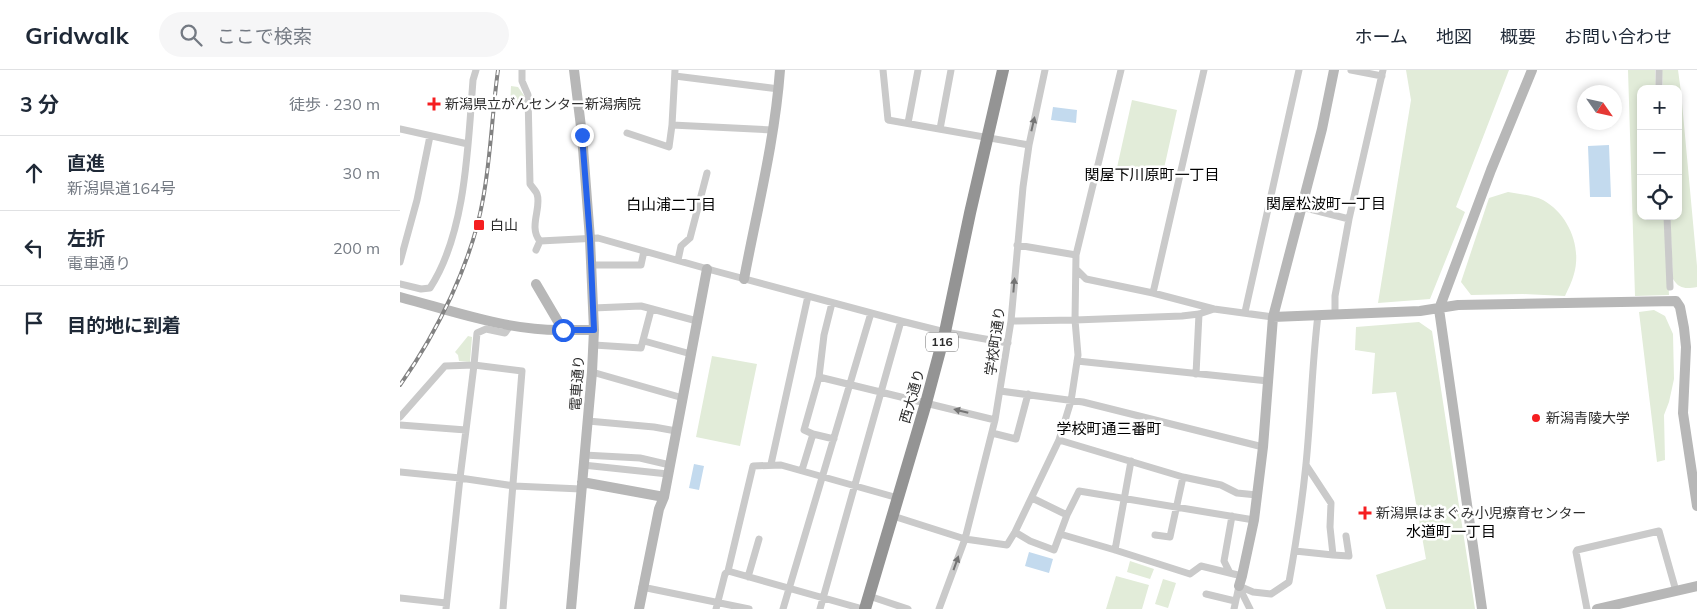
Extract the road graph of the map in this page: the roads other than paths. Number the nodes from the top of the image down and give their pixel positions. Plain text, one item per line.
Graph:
1 (476, 70) edge
2 (522, 70) edge
3 (574, 70) edge
4 (780, 70) edge
5 (883, 70) edge
6 (918, 70) edge
7 (951, 70) edge
8 (1003, 70) edge
9 (1045, 70) edge
10 (1121, 70) edge
11 (1204, 70) edge
12 (1299, 70) edge
13 (1334, 70) edge
14 (1351, 70) edge
15 (1532, 70) edge
16 (1658, 70) edge
17 (675, 73) edge
18 (1383, 73) edge
19 (1659, 85) edge
20 (779, 89) junction
21 (908, 123) junction
22 (672, 125) junction
23 (400, 129) edge
24 (940, 129) junction
25 (772, 130) junction
26 (626, 133) dead end
27 (430, 136) junction
28 (987, 137) junction
29 (468, 144) junction
30 (1029, 145) junction
31 (707, 173) dead end
32 (1302, 207) junction
33 (1349, 219) junction
34 (1667, 220) edge
35 (590, 239) junction
36 (540, 241) junction
37 (1017, 245) junction
38 (536, 250) dead end
39 (644, 251) junction
40 (1076, 255) junction
41 (678, 260) junction
42 (400, 262) edge
43 (592, 265) junction
44 (707, 269) junction
45 (1076, 269) junction
46 (744, 279) junction
47 (400, 284) edge
48 (536, 284) dead end
49 (1670, 287) dead end
50 (1153, 293) junction
51 (808, 296) junction
52 (400, 297) edge
53 (832, 303) junction
54 (593, 308) junction
55 (1214, 309) junction
56 (1438, 309) junction
57 (651, 310) junction
58 (1245, 312) junction
59 (871, 313) junction
60 (1199, 314) junction
61 (1335, 314) junction
62 (1318, 315) junction
63 (1273, 317) junction
64 (1076, 320) junction
65 (697, 321) junction
66 (901, 321) junction
67 (1011, 321) junction
68 (510, 326) junction
69 (563, 330) junction
70 (594, 330) junction
71 (945, 332) junction
72 (644, 341) junction
73 (1008, 343) junction
74 (594, 345) junction
75 (691, 354) junction
76 (1077, 360) junction
77 (474, 366) junction
78 (592, 372) junction
79 (1196, 374) junction
80 (819, 377) junction
81 (1268, 381) junction
82 (850, 383) junction
83 (1000, 391) junction
84 (880, 392) junction
85 (1028, 394) junction
86 (683, 398) junction
87 (1071, 400) junction
88 (926, 403) junction
89 (400, 417) edge
90 (996, 420) junction
91 (588, 421) junction
92 (400, 425) edge
93 (466, 430) junction
94 (676, 431) junction
95 (992, 433) junction
96 (813, 434) junction
97 (834, 439) junction
98 (1059, 440) junction
99 (1263, 447) junction
100 (584, 460) junction
101 (1130, 461) junction
102 (771, 464) junction
103 (1306, 465) junction
104 (669, 469) junction
105 (802, 470) junction
106 (400, 472) edge
107 (823, 476) junction
108 (1183, 477) junction
109 (460, 478) junction
110 (854, 484) junction
111 (581, 485) junction
112 (514, 486) junction
113 (1257, 495) junction
114 (664, 497) junction
115 (898, 498) junction
116 (1032, 498) junction
117 (1124, 498) junction
118 (1697, 506) edge
119 (1177, 508) junction
120 (1067, 515) junction
121 (893, 516) junction
122 (1232, 516) junction
123 (1254, 520) junction
124 (1015, 532) junction
125 (1060, 534) junction
126 (1155, 535) dead end
127 (1346, 536) dead end
128 (759, 538) dead end
129 (965, 539) junction
130 (1115, 550) junction
131 (1295, 551) junction
132 (1333, 555) junction
133 (728, 571) junction
134 (1230, 573) junction
135 (748, 577) junction
136 (1240, 581) junction
137 (1697, 586) edge
138 (642, 588) junction
139 (788, 589) junction
140 (1676, 591) junction
141 (1206, 594) dead end
142 (869, 596) junction
143 (400, 598) edge
144 (823, 598) junction
145 (1235, 601) junction
146 (717, 605) edge
147 (446, 606) edge
148 (503, 609) edge
149 (571, 609) edge
150 (639, 609) edge
151 (749, 609) edge
152 (783, 609) edge
153 (820, 609) edge
154 (864, 609) edge
155 (908, 609) edge
156 (939, 609) edge
157 (1234, 609) edge
158 (1250, 609) edge
159 (1482, 609) edge
160 (1587, 609) edge
161 (1598, 609) edge

1 - 29 street
2 - 36 street
3 - 35 street, 電車通り
4 - 20 street
5 - 21 street
6 - 21 street
7 - 24 street
8 - 28 highway, 西大通り / 116
30 -> 9 street, 学校町通り
10 - 40 street
11 - 50 street
12 - 58 street
13 - 32 street
14 - 18 street
15 - 56 street
16 - 19 street
17 - 20 street
17 - 22 street
18 - 33 street
20 - 25 street
21 - 24 street
22 - 25 street
22 - 26 street
23 - 27 street
24 - 28 street
25 - 46 street
27 - 29 street
27 - 42 street
28 - 30 street
28 - 71 highway, 西大通り / 116
29 - 47 street
30 - 37 street, 学校町通り
31 - 41 street
32 - 33 street
32 - 63 street
33 - 61 street
34 - 49 street
35 - 36 street
35 - 39 street
35 - 43 street, 電車通り
36 - 38 street
37 - 40 street
67 -> 37 street, 学校町通り
39 - 41 street
39 - 43 street
40 - 45 street
41 - 44 street
43 - 54 street, 電車通り
44 - 46 street
44 - 65 street
45 - 50 street
45 - 64 street
46 - 51 street
48 - 69 street
50 - 55 street
51 - 53 street
51 - 102 street
52 - 68 street
53 - 59 street
53 - 80 street
54 - 57 street
54 - 70 street, 電車通り
55 - 58 street
55 - 60 street
56 - 61 street
56 - 118 street
56 - 159 street
57 - 65 street
57 - 72 street
58 - 63 street
59 - 66 street
59 - 82 street
60 - 64 street
60 - 79 street
61 - 62 street
62 - 63 street
62 - 103 street
63 - 81 street
64 - 67 street
64 - 76 street
65 - 75 street
66 - 71 street
66 - 84 street
67 - 73 street, 学校町通り
68 - 69 street
68 - 77 street
69 - 70 street
70 - 74 street, 電車通り
71 - 73 street
71 - 88 highway, 西大通り / 116
72 - 74 street
72 - 75 street
73 - 83 street, 学校町通り
74 - 78 street, 電車通り
75 - 86 street
76 - 79 street
76 - 87 street
77 - 89 street
77 - 93 street
77 - 112 street
78 - 86 street
78 - 91 street, 電車通り
79 - 81 street
80 - 82 street
80 - 96 street
81 - 99 street
82 - 84 street
82 - 97 street
83 - 85 street
83 - 90 street, 学校町通り
84 - 88 street
84 - 110 street
85 - 87 street
85 - 95 street
86 - 94 street
87 - 98 street
87 - 99 street
90 -> 88 street
88 - 115 highway, 西大通り / 116
90 - 95 street, 学校町通り
91 - 94 street
91 - 100 street, 電車通り
92 - 93 street
93 - 109 street
94 - 104 street
95 - 129 street, 学校町通り
96 - 97 street
96 - 105 street
97 - 107 street
98 - 101 street
98 - 116 street
99 - 113 street
100 - 104 street
100 - 104 street
100 - 111 street, 電車通り
101 - 108 street
101 - 117 street
102 - 105 street
102 - 133 street
103 - 131 street
103 - 132 street
104 - 114 street
105 - 107 street
106 - 109 street
107 - 110 street
107 - 139 street
108 - 113 street
108 - 119 street
109 - 112 street
109 - 147 street
110 - 115 street
110 - 144 street
111 - 112 street
111 - 114 street
111 - 149 street, 電車通り
112 - 148 street
113 - 123 street
114 - 138 street
115 - 121 highway, 西大通り / 116
116 - 120 street
116 - 124 street
117 - 119 street
117 - 120 street
117 - 130 street
119 - 122 street
119 - 126 street
120 - 125 street
121 - 129 street
121 - 142 highway, 西大通り / 116
122 - 123 street
122 - 134 street
123 - 136 street
124 - 125 street
124 - 129 street
125 - 130 street
127 - 132 street
128 - 135 street
156 -> 129 street, 学校町通り
130 - 134 street
131 - 132 street
131 - 136 street
133 - 135 street
133 - 146 street
134 - 136 street
135 - 139 street
136 - 145 street
136 - 158 street
137 - 140 street
138 - 146 street
138 - 150 street
139 - 144 street
139 - 152 street
140 - 160 street
140 - 161 street
141 - 145 street
142 - 154 highway, 西大通り / 116
142 - 155 street
143 - 147 street
144 - 153 street
144 - 154 street
145 - 157 street
146 - 151 street

